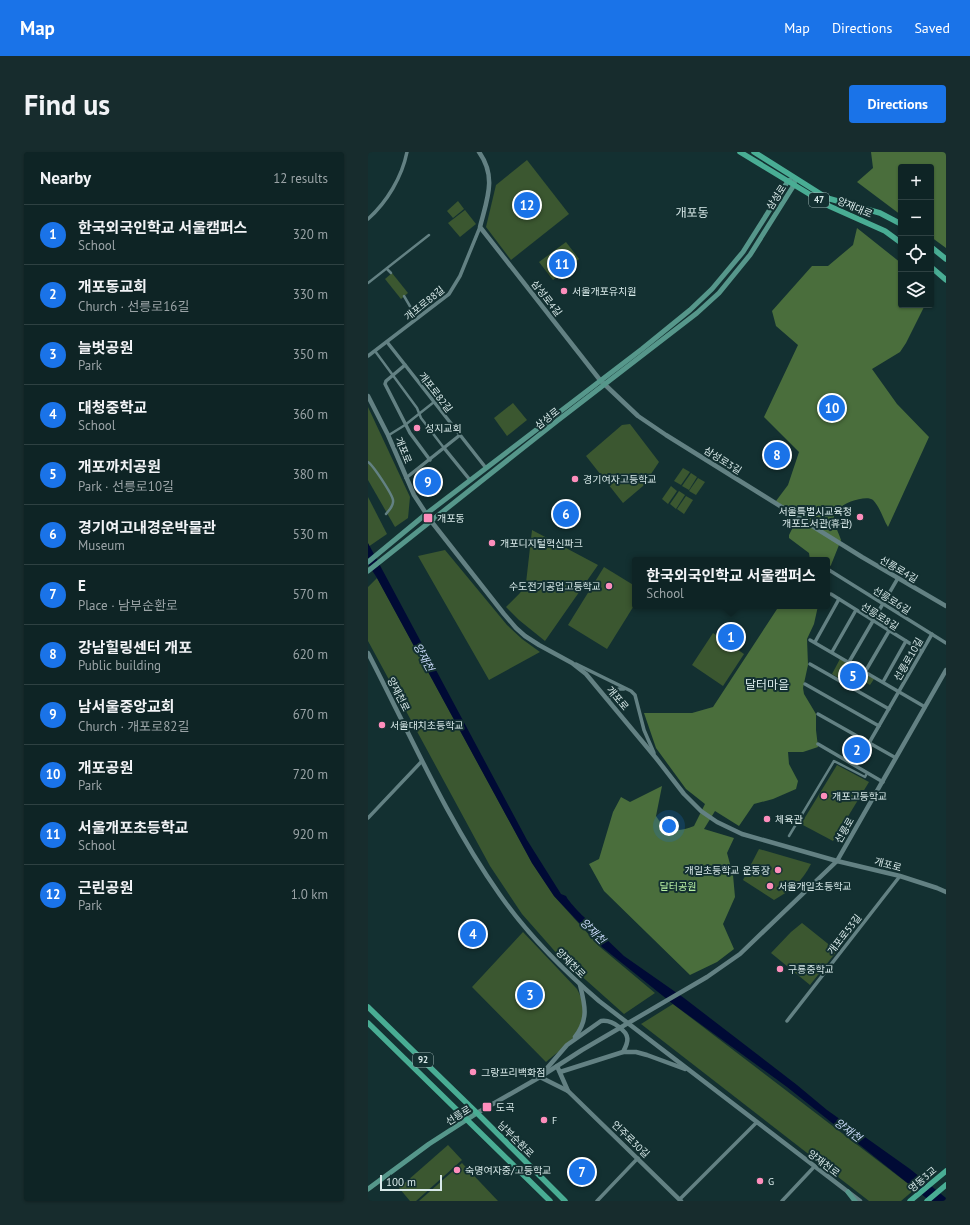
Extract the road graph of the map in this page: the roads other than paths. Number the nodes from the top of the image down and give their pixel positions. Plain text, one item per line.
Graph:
1 (407, 152) edge
2 (479, 152) edge
3 (740, 152) edge
4 (754, 152) edge
5 (795, 178) junction
6 (788, 181) junction
7 (794, 185) junction
8 (368, 219) edge
9 (898, 222) edge
10 (480, 227) junction
11 (429, 235) dead end
12 (898, 241) edge
13 (934, 250) edge
14 (946, 260) edge
15 (387, 269) junction
16 (934, 270) edge
17 (391, 273) dead end
18 (946, 280) edge
19 (368, 283) edge
20 (404, 296) dead end
21 (411, 308) dead end
22 (387, 342) junction
23 (375, 351) junction
24 (368, 356) edge
25 (405, 365) junction
26 (392, 376) junction
27 (600, 380) junction
28 (606, 385) junction
29 (368, 396) edge
30 (434, 402) junction
31 (418, 413) junction
32 (405, 425) junction
33 (388, 435) junction
34 (460, 435) junction
35 (444, 448) junction
36 (430, 460) junction
37 (368, 462) edge
38 (486, 468) junction
39 (406, 478) junction
40 (470, 480) junction
41 (386, 514) dead end
42 (426, 514) junction
43 (431, 521) junction
44 (844, 546) joint
45 (368, 562) edge
46 (368, 571) edge
47 (830, 571) edge
48 (898, 578) junction
49 (830, 594) dead end
50 (839, 599) junction
51 (883, 604) junction
52 (946, 606) edge
53 (856, 610) junction
54 (873, 621) junction
55 (889, 631) junction
56 (932, 634) junction
57 (810, 640) dead end
58 (906, 641) junction
59 (814, 642) junction
60 (946, 643) edge
61 (922, 651) junction
62 (368, 652) edge
63 (832, 652) junction
64 (848, 662) junction
65 (572, 663) junction
66 (810, 664) dead end
67 (946, 670) edge
68 (865, 672) junction
69 (883, 682) junction
70 (805, 684) dead end
71 (627, 689) junction
72 (899, 692) junction
73 (608, 700) junction
74 (925, 707) junction
75 (889, 709) junction
76 (818, 714) dead end
77 (879, 726) junction
78 (869, 743) junction
79 (818, 744) dead end
80 (656, 758) junction
81 (896, 758) junction
82 (422, 761) junction
83 (866, 775) dead end
84 (883, 782) junction
85 (368, 818) edge
86 (789, 836) dead end
87 (837, 860) junction
88 (900, 876) junction
89 (946, 892) edge
90 (580, 985) junction
91 (368, 1007) edge
92 (787, 1021) dead end
93 (368, 1023) edge
94 (572, 1040) junction
95 (623, 1052) junction
96 (557, 1066) junction
97 (690, 1070) junction
98 (560, 1072) junction
99 (540, 1077) junction
100 (568, 1091) junction
101 (478, 1113) junction
102 (467, 1119) junction
103 (756, 1123) junction
104 (638, 1158) junction
105 (814, 1167) junction
106 (946, 1171) edge
107 (946, 1185) edge
108 (368, 1190) edge
109 (848, 1192) junction
110 (565, 1200) edge
111 (680, 1200) edge
112 (550, 1201) edge
113 (597, 1201) edge
114 (782, 1201) edge
115 (855, 1201) edge
116 (860, 1201) edge
117 (910, 1201) edge
118 (927, 1201) edge

1 - 8 street
2 - 10 street
3 - 6 main road, 양재대로 / 47
4 - 5 main road, 양재대로 / 47
5 - 6 main road, 삼성로
5 - 7 main road, 삼성로
5 - 9 main road, 양재대로 / 47
6 - 7 main road, 양재대로 / 47
6 - 27 main road, 삼성로
7 - 12 main road, 양재대로 / 47
7 - 28 main road, 삼성로
10 - 22 street, 개포로88길
10 - 27 street, 삼성로4길
11 - 15 street
13 - 14 main road
15 - 17 street
15 - 19 street
16 - 18 main road
20 - 21 street
22 - 23 street, 개포로88길
22 - 25 street, 개포로82길
23 - 24 street, 개포로88길
23 - 26 street
25 - 26 street
25 - 30 street, 개포로82길
26 - 31 street
26 - 32 street
27 - 28 street, 삼성로3길
27 - 38 main road, 삼성로
28 - 43 main road, 삼성로
28 - 44 street, 삼성로3길
29 - 33 street, 개포로
30 - 31 street
30 - 34 street, 개포로82길
31 - 32 street
31 - 35 street
32 - 33 street
32 - 36 street
33 - 39 street, 개포로
34 - 35 street
34 - 38 street, 개포로82길
35 - 36 street
35 - 40 street
36 - 39 street
37 - 41 street
38 - 40 main road, 삼성로
39 - 42 street, 개포로
40 - 42 main road, 삼성로
42 - 43 street, 개포로
42 - 45 main road, 삼성로
43 - 46 main road, 삼성로
43 - 65 street, 개포로
44 - 48 street, 선릉로4길
47 - 51 street, 선릉로6길
48 - 51 street
48 - 52 street, 선릉로4길
49 - 50 street, 선릉로8길
50 - 53 street, 선릉로8길
50 - 59 street
51 - 54 street
51 - 56 street, 선릉로6길
53 - 54 street, 선릉로8길
53 - 63 street
54 - 55 street, 선릉로8길
54 - 64 street
55 - 58 street, 선릉로8길
55 - 68 street
56 - 60 street, 선릉로6길
56 - 61 street, 선릉로10길
57 - 59 street, 선릉로10길
58 - 61 street, 선릉로8길
58 - 69 street, 선릉로10길
59 - 63 street, 선릉로10길
61 - 72 street, 선릉로10길
62 - 82 street, 양재천로
63 - 64 street, 선릉로10길
64 - 68 street, 선릉로10길
65 - 71 street
65 - 73 street, 개포로
66 - 75 street
67 - 74 street, 선릉로
68 - 69 street, 선릉로10길
69 - 72 street, 선릉로10길
70 - 77 street
71 - 73 street
71 - 80 street
72 - 74 street, 선릉로10길
72 - 75 street
73 - 80 street, 개포로
74 - 81 street, 선릉로
75 - 77 street
76 - 78 street
77 - 78 street
78 - 81 street
79 - 84 street
80 - 87 street, 개포로
81 - 84 street, 선릉로
82 - 85 street
82 - 90 street, 양재천로
83 - 86 street
84 - 87 street, 선릉로
87 - 88 street, 개포로
87 - 96 street, 선릉로
88 - 89 street, 개포로
88 - 92 street, 개포로53길
90 - 94 street
90 - 97 street, 양재천로
91 - 101 main road, 남부순환로 / 92
93 - 102 main road, 남부순환로 / 92
94 - 95 street
94 - 99 street
95 - 97 street
95 - 98 street
96 - 98 street
96 - 99 street, 선릉로
97 - 103 street, 양재천로
98 - 100 street
99 - 100 street
99 - 101 street, 선릉로
100 - 104 street, 언주로30길
101 - 102 main road, 선릉로
101 - 110 main road, 남부순환로 / 92
102 - 108 main road, 선릉로
102 - 112 main road, 남부순환로 / 92
103 - 105 street, 양재천로
103 - 111 street
104 - 111 street, 언주로30길
104 - 113 street
105 - 109 street, 양재천로
105 - 114 street
106 - 117 main road, 영동3교
107 - 118 main road, 영동3교
109 - 115 main road
109 - 116 street, 양재천로

